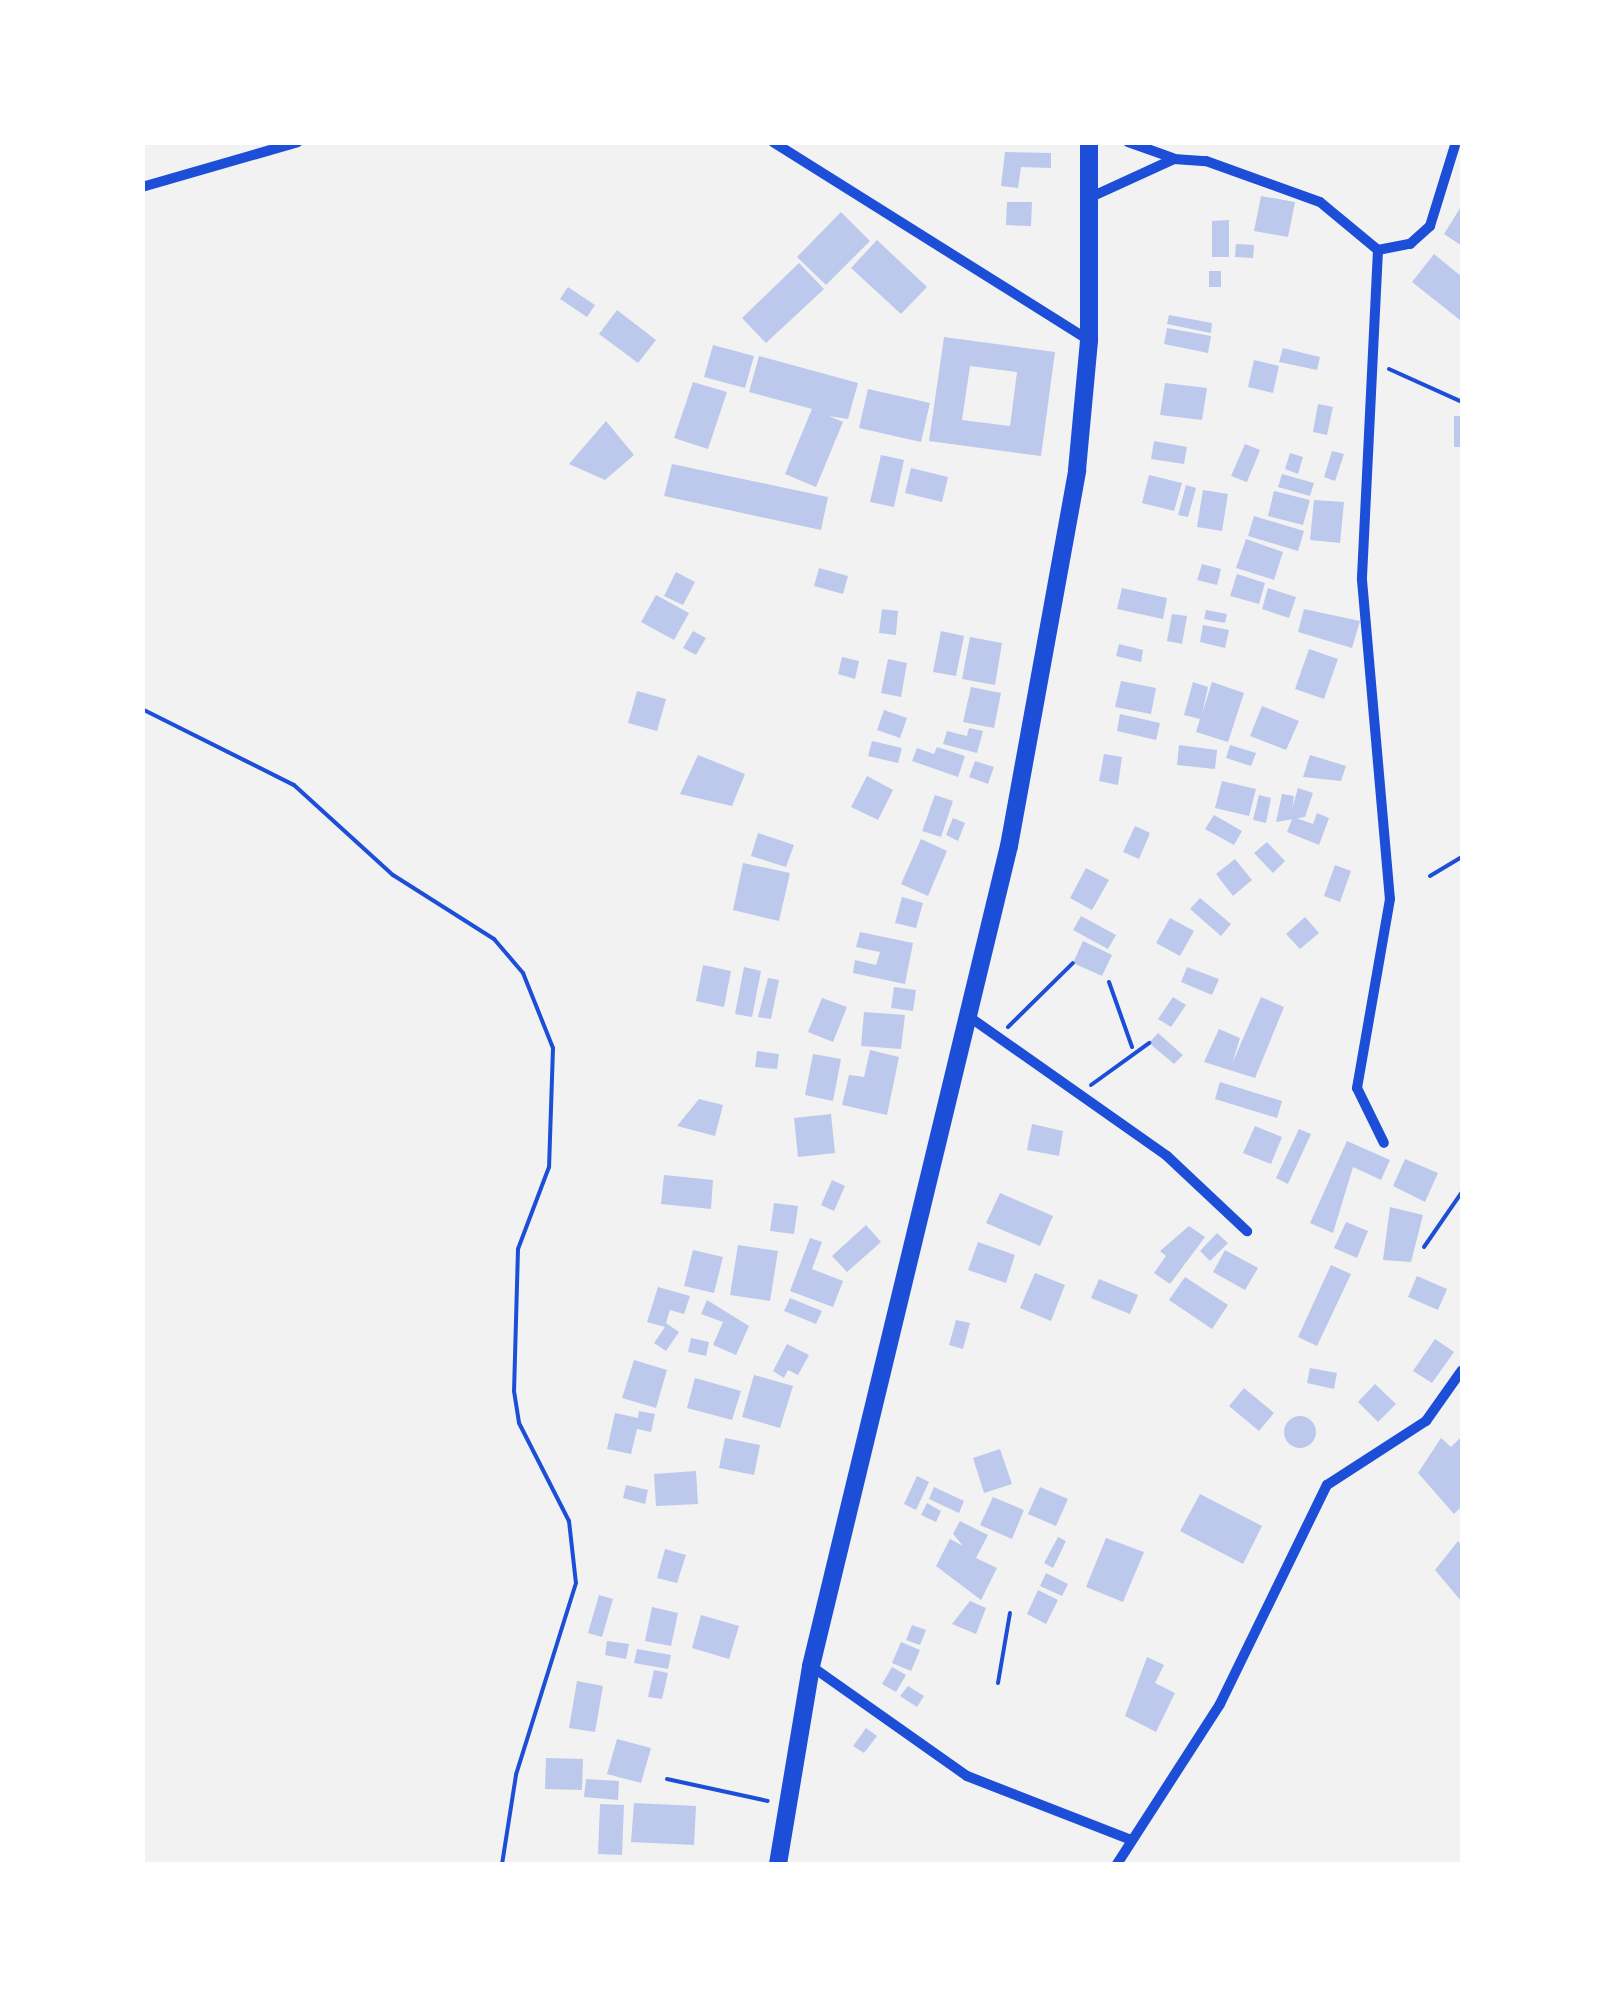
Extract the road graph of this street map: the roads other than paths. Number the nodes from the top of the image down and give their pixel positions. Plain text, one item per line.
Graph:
1 (298, 142) edge
2 (773, 142) edge
3 (1089, 142) edge
4 (1128, 142) edge
5 (1456, 142) edge
6 (1174, 159) junction
7 (142, 186) edge
8 (1091, 197) junction
9 (1378, 250) junction
10 (1090, 340) junction
11 (963, 1013) junction
12 (1384, 1142) dead end
13 (1247, 1231) dead end
14 (1462, 1370) edge
15 (811, 1666) junction
16 (1132, 1840) junction
17 (778, 1864) edge
18 (1117, 1864) edge

1 - 7 street
2 - 10 street
3 - 8 street
4 - 6 street
5 - 9 street
6 - 8 street
6 - 9 street
8 - 10 street
9 - 12 street
10 - 11 street
11 - 13 street
11 - 15 street
14 - 16 street
15 - 16 street
15 - 17 street
16 - 18 street

